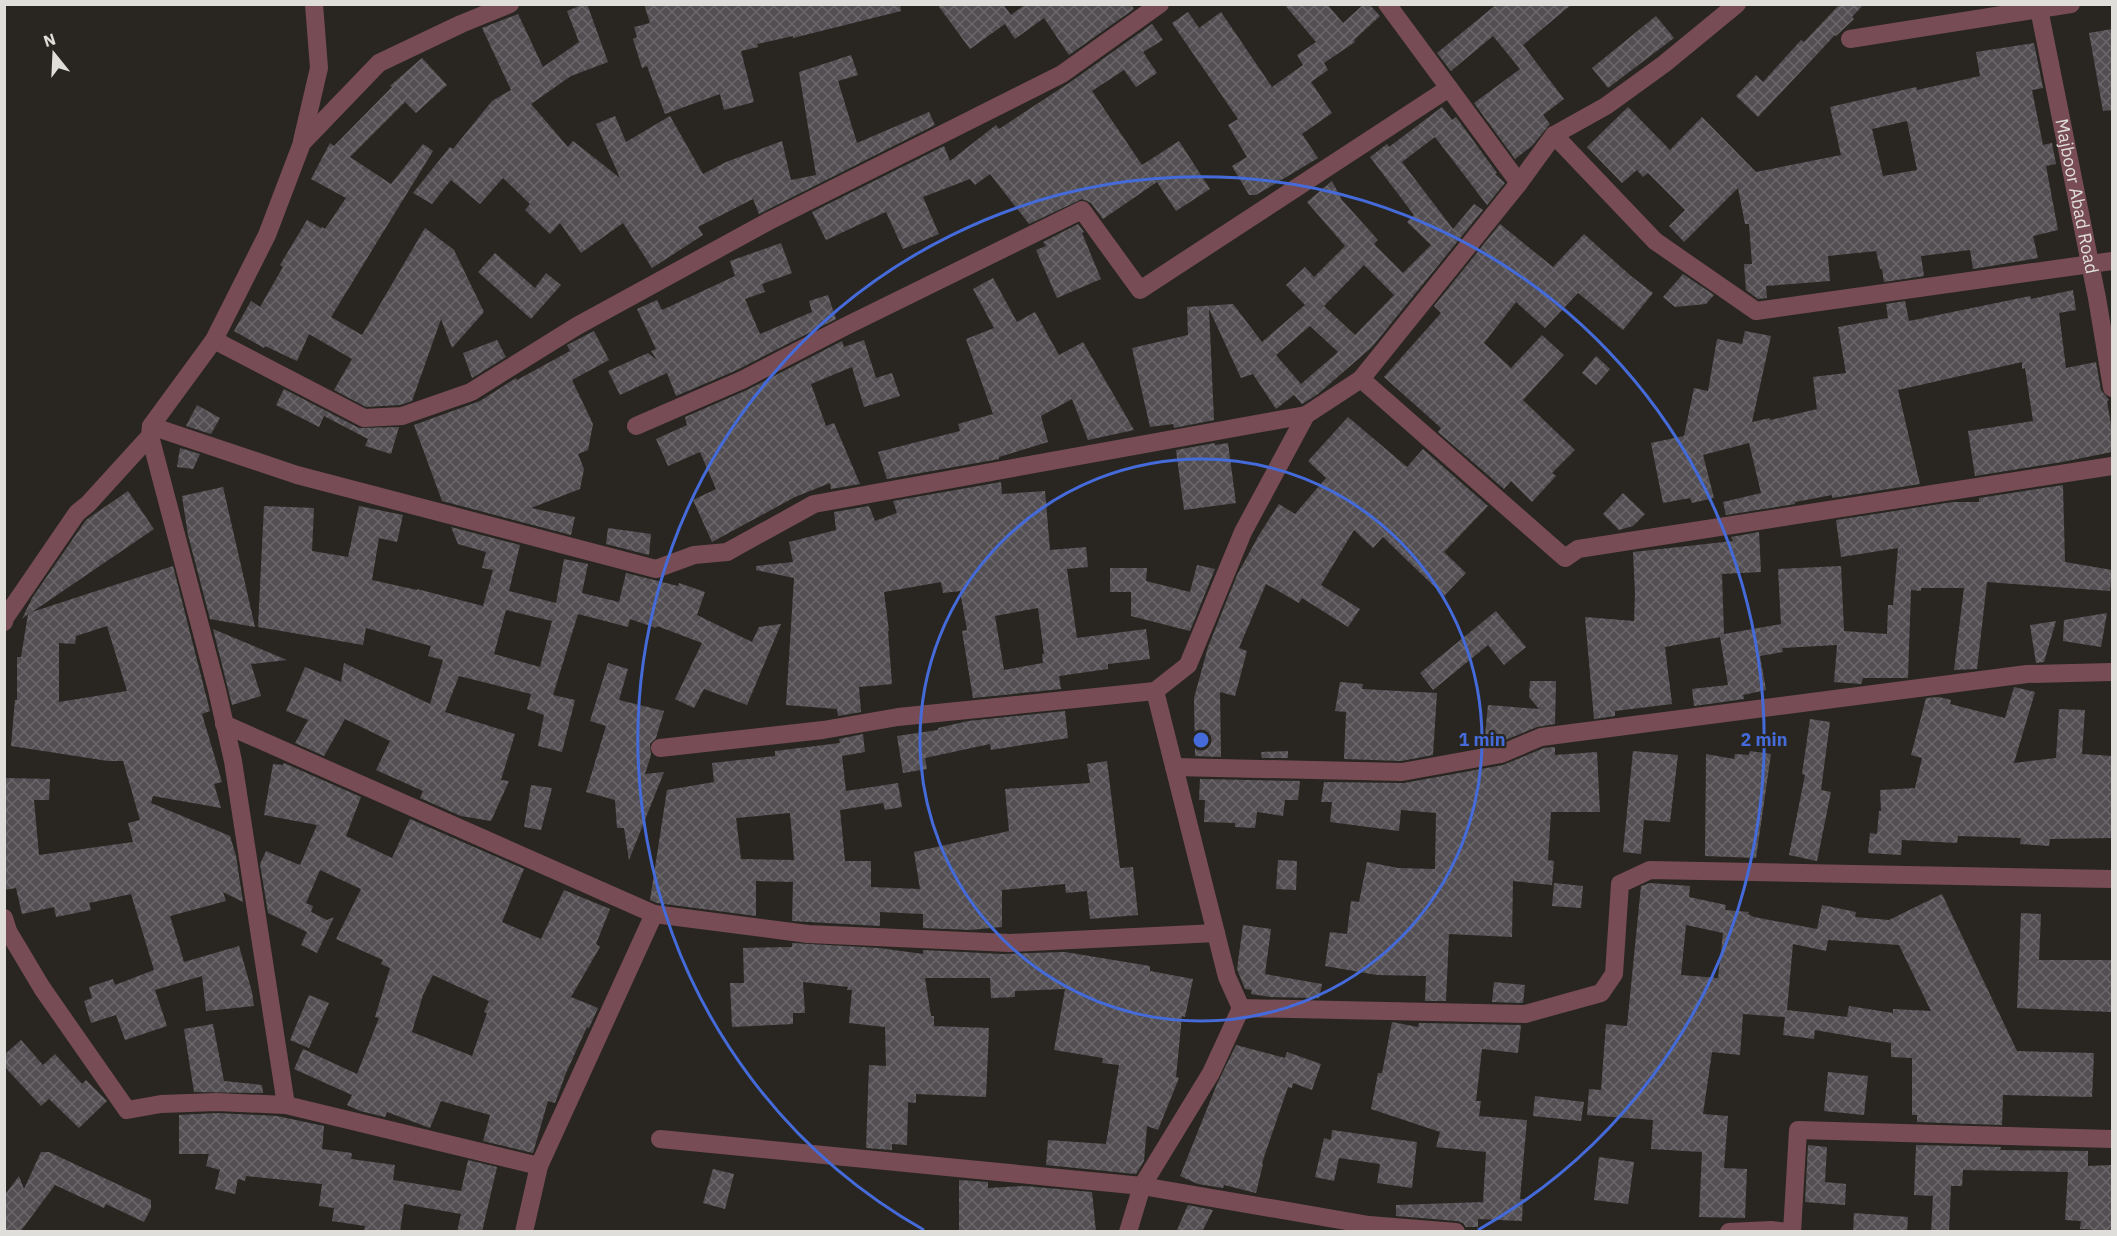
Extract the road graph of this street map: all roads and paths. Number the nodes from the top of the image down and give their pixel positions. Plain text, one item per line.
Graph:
1 (314, 4) edge
2 (510, 4) edge
3 (1160, 4) edge
4 (1387, 4) edge
5 (1737, 4) edge
6 (2071, 4) edge
7 (2039, 6) edge
8 (1850, 39) dead end
9 (1449, 88) junction
10 (1554, 135) junction
11 (302, 143) junction
12 (1519, 183) junction
13 (2112, 261) edge
14 (2090, 264) junction
15 (214, 340) junction
16 (1360, 379) junction
17 (2112, 388) edge
18 (1306, 415) junction
19 (636, 426) dead end
20 (151, 431) junction
21 (2112, 466) edge
22 (4, 622) edge
23 (2112, 672) edge
24 (1155, 691) junction
25 (224, 724) junction
26 (660, 748) dead end
27 (1174, 767) junction
28 (2112, 879) edge
29 (654, 914) junction
30 (4, 918) edge
31 (1216, 933) junction
32 (1241, 1008) junction
33 (286, 1105) junction
34 (660, 1139) dead end
35 (2112, 1139) edge
36 (539, 1166) junction
37 (1142, 1186) junction
38 (1781, 1231) edge
39 (525, 1232) edge
40 (1128, 1232) edge
41 (1456, 1232) edge
42 (1729, 1232) edge

1 - 11 street
2 - 11 street
3 - 15 street
4 - 9 street
5 - 10 street
6 - 7 street
7 - 8 street
7 - 14 street, Majboor Abad Road
9 - 12 street
9 - 19 street
10 - 12 street
10 - 14 street
11 - 15 street
12 - 16 street
13 - 14 street
14 - 17 street, Majboor Abad Road
15 - 20 street
16 - 18 street
16 - 21 street
18 - 20 street
18 - 24 street
20 - 22 street
20 - 25 street
23 - 27 street
24 - 26 street
24 - 27 street
25 - 29 street
25 - 33 street
27 - 31 street
28 - 32 street
29 - 31 street
29 - 36 street
30 - 33 street
31 - 32 street
32 - 37 street
33 - 36 street
34 - 37 street
35 - 38 street
36 - 39 street
37 - 40 street
37 - 41 street
38 - 42 street

